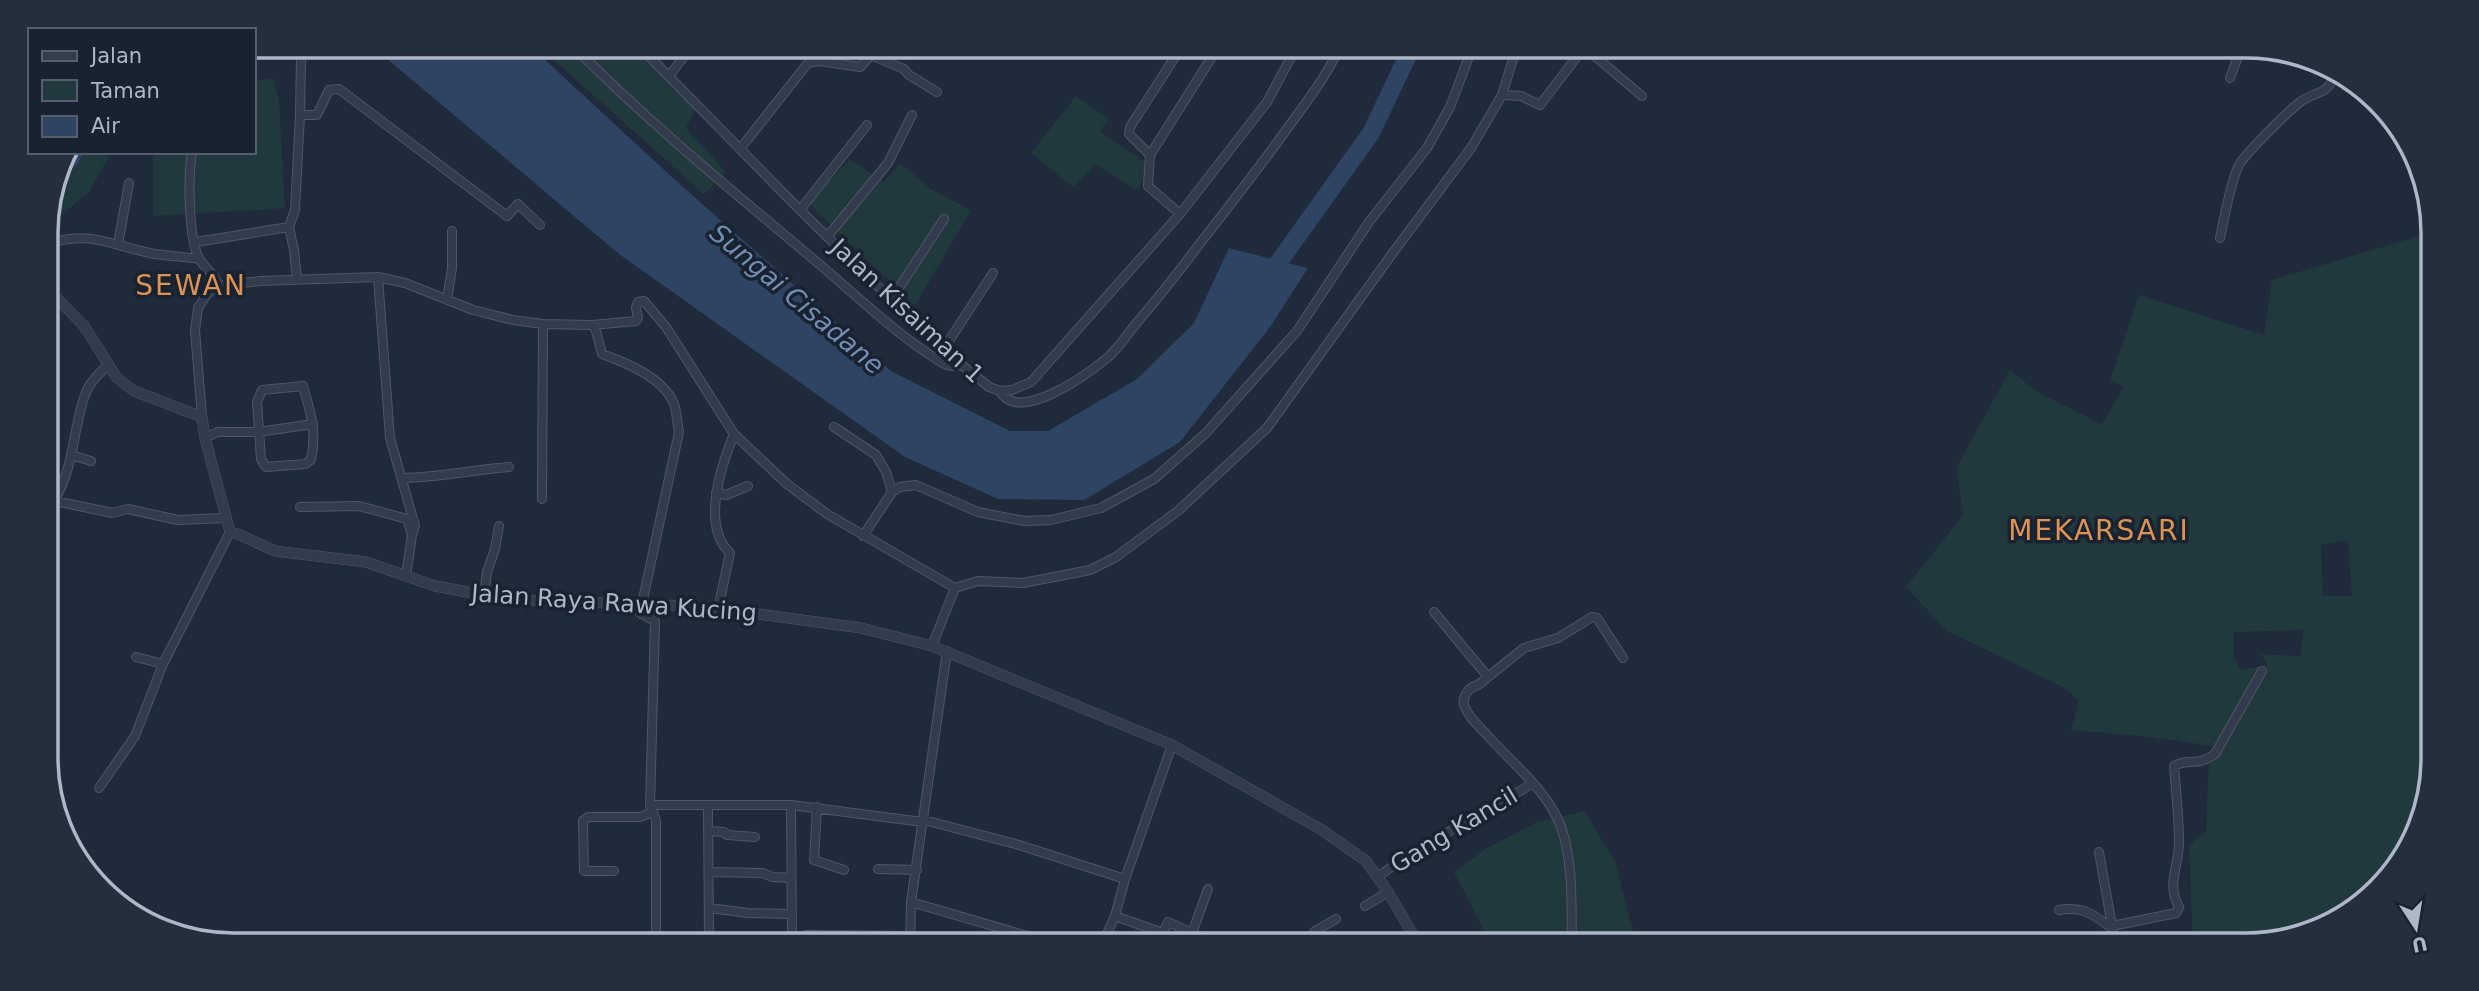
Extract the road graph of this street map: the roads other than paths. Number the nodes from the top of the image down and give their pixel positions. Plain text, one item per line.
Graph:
1 (301, 58) edge
2 (585, 58) edge
3 (651, 58) edge
4 (683, 58) edge
5 (868, 58) edge
6 (878, 58) edge
7 (1174, 58) edge
8 (1211, 58) edge
9 (1291, 58) edge
10 (1335, 58) edge
11 (1470, 58) edge
12 (1513, 58) edge
13 (1575, 58) edge
14 (1598, 58) edge
15 (2238, 58) edge
16 (669, 76) junction
17 (2230, 78) dead end
18 (2332, 81) edge
19 (937, 92) dead end
20 (1502, 96) junction
21 (1643, 96) dead end
22 (912, 115) dead end
23 (300, 116) junction
24 (867, 125) dead end
25 (740, 149) junction
26 (192, 154) edge
27 (1150, 155) junction
28 (128, 183) dead end
29 (800, 210) junction
30 (1180, 214) junction
31 (944, 219) dead end
32 (540, 225) dead end
33 (289, 227) junction
34 (452, 231) dead end
35 (827, 237) junction
36 (2220, 238) dead end
37 (58, 240) edge
38 (196, 242) junction
39 (118, 244) junction
40 (200, 259) junction
41 (993, 272) dead end
42 (378, 277) junction
43 (297, 279) junction
44 (218, 286) junction
45 (58, 299) edge
46 (447, 300) junction
47 (891, 300) junction
48 (543, 324) junction
49 (592, 325) junction
50 (943, 350) junction
51 (107, 365) junction
52 (960, 365) junction
53 (1000, 391) junction
54 (202, 417) junction
55 (313, 424) junction
56 (834, 426) dead end
57 (259, 432) junction
58 (734, 434) junction
59 (205, 438) junction
60 (71, 455) junction
61 (91, 461) dead end
62 (509, 467) dead end
63 (403, 478) junction
64 (748, 486) dead end
65 (58, 492) edge
66 (892, 492) junction
67 (716, 493) junction
68 (542, 499) dead end
69 (58, 501) edge
70 (300, 507) dead end
71 (225, 518) junction
72 (499, 526) dead end
73 (230, 532) junction
74 (412, 535) junction
75 (863, 536) junction
76 (406, 576) junction
77 (955, 588) junction
78 (484, 595) junction
79 (643, 604) junction
80 (718, 609) junction
81 (1434, 612) dead end
82 (932, 646) junction
83 (947, 652) junction
84 (136, 657) dead end
85 (1623, 659) dead end
86 (163, 664) junction
87 (2262, 671) dead end
88 (1488, 677) junction
89 (1172, 745) junction
90 (1532, 784) junction
91 (99, 788) dead end
92 (791, 805) junction
93 (708, 806) junction
94 (817, 807) junction
95 (651, 808) junction
96 (924, 821) junction
97 (709, 831) junction
98 (755, 837) dead end
99 (2099, 852) dead end
100 (878, 869) dead end
101 (844, 870) dead end
102 (917, 870) junction
103 (614, 871) dead end
104 (709, 872) junction
105 (1377, 877) junction
106 (791, 878) junction
107 (1125, 879) junction
108 (1208, 890) dead end
109 (1388, 892) junction
110 (911, 902) junction
111 (1365, 906) dead end
112 (709, 908) junction
113 (2060, 910) dead end
114 (791, 914) junction
115 (1115, 916) junction
116 (1336, 919) dead end
117 (2112, 927) junction
118 (656, 933) edge
119 (705, 933) edge
120 (792, 933) edge
121 (910, 933) edge
122 (1017, 933) edge
123 (1107, 933) edge
124 (1192, 933) joint
125 (1314, 933) edge
126 (1412, 933) edge
127 (1572, 933) edge
128 (2113, 933) edge

1 - 23 street
2 - 52 street
3 - 16 street, Jalan Kisaiman 1
4 - 16 street
5 - 25 street
6 - 19 street
7 - 27 street
8 - 27 street
9 - 30 street, Jalan Kisaiman 1
10 - 53 street
11 - 66 street
12 - 20 street
13 - 20 street
14 - 21 street
15 - 17 street
16 - 25 street, Jalan Kisaiman 1
18 - 36 street
20 - 77 street
22 - 35 street
23 - 32 street
23 - 33 street
24 - 29 street
25 - 29 street, Jalan Kisaiman 1
26 - 38 street
27 - 30 street
28 - 39 street
29 - 35 street, Jalan Kisaiman 1
30 - 53 street, Jalan Kisaiman 1
31 - 47 street
33 - 38 street
33 - 43 street
34 - 46 street
35 - 47 street, Jalan Kisaiman 1
37 - 39 street
38 - 40 street
39 - 40 street
40 - 44 street
41 - 50 street
42 - 43 street
42 - 46 street
42 - 63 street
43 - 44 street
44 - 54 street
45 - 51 street
46 - 48 street
47 - 50 street, Jalan Kisaiman 1
48 - 49 street
48 - 68 street
49 - 58 street
49 - 79 street
50 - 52 street, Jalan Kisaiman 1
51 - 54 street
51 - 60 street
52 - 53 street, Jalan Kisaiman 1
54 - 59 street
55 - 57 street
55 - 57 street
55 - 57 street
56 - 66 street
57 - 59 street
58 - 67 street
58 - 75 street
59 - 71 street
60 - 61 street
60 - 65 street
62 - 63 street
63 - 74 street
64 - 67 street
66 - 75 street
67 - 80 street
69 - 71 street
70 - 74 street
71 - 73 street
72 - 78 street
73 - 76 street, Jalan Raya Rawa Kucing
73 - 86 street
74 - 76 street
75 - 77 street
76 - 78 street, Jalan Raya Rawa Kucing
77 - 82 street
78 - 79 street, Jalan Raya Rawa Kucing
79 - 80 street, Jalan Raya Rawa Kucing
79 - 95 street
80 - 82 street, Jalan Raya Rawa Kucing
81 - 88 street
82 - 83 street, Jalan Raya Rawa Kucing
83 - 89 street, Jalan Raya Rawa Kucing
83 - 96 street
84 - 86 street
85 - 88 street
86 - 91 street
87 - 117 street
88 - 90 street
89 - 105 street, Jalan Raya Rawa Kucing
89 - 107 street
90 - 105 street, Gang Kancil
90 - 127 street
92 - 93 street
92 - 94 street
92 - 106 street
93 - 95 street
93 - 97 street
94 - 96 street
94 - 101 street
95 - 103 street
95 - 118 street
96 - 102 street
96 - 107 street
97 - 98 street
97 - 104 street
99 - 117 street
100 - 102 street
102 - 110 street
104 - 106 street
104 - 112 street
105 - 109 street, Jalan Raya Rawa Kucing
106 - 114 street
107 - 115 street
108 - 124 street
109 - 111 street
109 - 126 street, Jalan Raya Rawa Kucing
110 - 121 street
110 - 122 street
112 - 114 street
112 - 119 street
113 - 117 street
114 - 120 street
115 - 123 street
115 - 124 street
116 - 125 street
117 - 128 street

